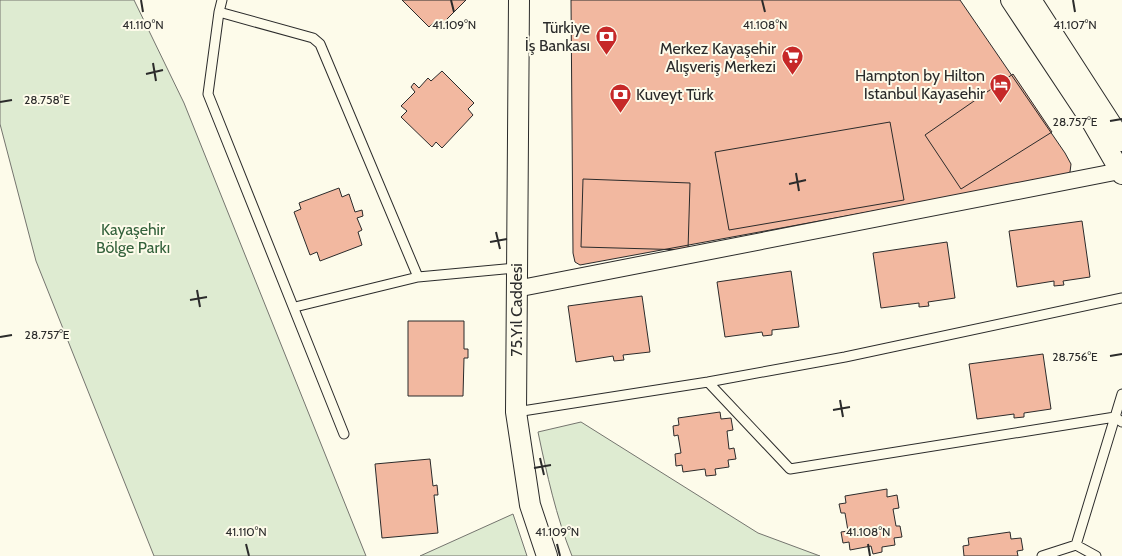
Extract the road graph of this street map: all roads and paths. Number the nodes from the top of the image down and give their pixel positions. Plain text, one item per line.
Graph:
1 (221, 0) edge
2 (519, 0) edge
3 (1011, 0) edge
4 (1031, 0) edge
5 (219, 12) junction
6 (1122, 141) edge
7 (1121, 173) edge
8 (516, 268) junction
9 (418, 277) junction
10 (516, 288) junction
11 (1122, 298) edge
12 (294, 307) junction
13 (708, 382) junction
14 (1122, 394) edge
15 (516, 412) junction
16 (1119, 420) edge
17 (344, 434) dead end
18 (1076, 545) junction
19 (547, 556) edge
20 (1042, 556) edge
21 (1096, 556) edge

1 - 5 lane
2 - 8 street, 75.Yıl Caddesi
3 - 7 street
4 - 6 street
5 - 9 lane
5 - 12 lane
7 - 10 street
8 - 9 lane
8 - 10 street, 75.Yıl Caddesi
9 - 12 lane
10 - 15 street, 75.Yıl Caddesi
11 - 13 lane
12 - 17 lane
13 - 15 lane
13 - 16 lane
14 - 16 lane
15 - 19 street, 75.Yıl Caddesi
16 - 18 lane
18 - 20 lane
18 - 21 lane

